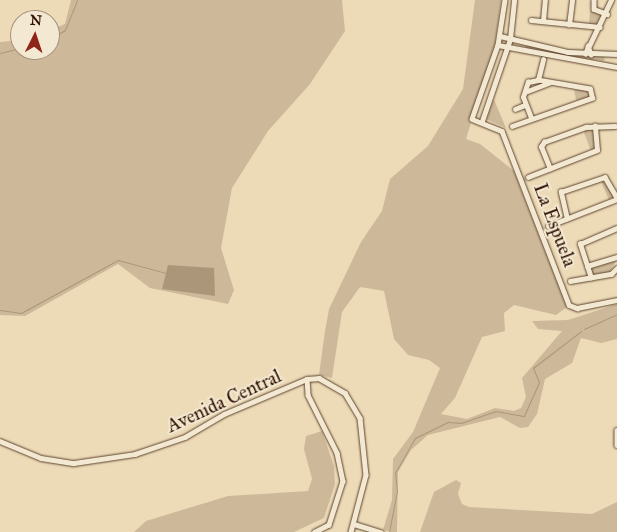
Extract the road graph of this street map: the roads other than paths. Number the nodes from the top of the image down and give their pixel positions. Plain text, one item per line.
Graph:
1 (505, 0) edge
2 (514, 0) edge
3 (545, 0) edge
4 (572, 0) edge
5 (594, 0) edge
6 (611, 0) edge
7 (607, 14) junction
8 (531, 20) dead end
9 (543, 21) junction
10 (569, 25) junction
11 (600, 28) junction
12 (500, 36) junction
13 (510, 38) junction
14 (526, 42) junction
15 (498, 44) junction
16 (589, 46) junction
17 (507, 47) junction
18 (524, 52) junction
19 (541, 53) junction
20 (585, 54) junction
21 (591, 54) junction
22 (607, 54) junction
23 (617, 54) edge
24 (548, 55) junction
25 (543, 60) junction
26 (606, 62) junction
27 (617, 67) edge
28 (538, 80) junction
29 (550, 83) junction
30 (525, 92) junction
31 (525, 105) junction
32 (515, 109) dead end
33 (531, 118) junction
34 (482, 121) junction
35 (616, 125) edge
36 (512, 126) dead end
37 (595, 126) junction
38 (550, 169) junction
39 (528, 177) dead end
40 (617, 199) edge
41 (568, 218) junction
42 (548, 226) dead end
43 (617, 228) edge
44 (617, 257) edge
45 (587, 266) junction
46 (617, 268) edge
47 (591, 278) junction
48 (570, 281) dead end
49 (617, 300) edge
50 (307, 379) junction
51 (617, 430) edge
52 (0, 442) edge
53 (617, 445) edge
54 (354, 524) junction
55 (315, 532) edge
56 (350, 532) edge
57 (381, 532) edge

1 - 12 street
2 - 13 street
3 - 9 street
4 - 10 street
5 - 7 street
6 - 7 street
7 - 11 street
8 - 9 street
9 - 10 street
10 - 11 street
11 - 16 street
12 - 13 street
12 - 15 street
13 - 14 street
13 - 17 street
14 - 18 street
14 - 20 street
15 - 17 street
15 - 34 street
16 - 20 street
16 - 21 street
17 - 18 street
17 - 34 street
18 - 19 street
19 - 24 street
19 - 25 street
20 - 21 street
21 - 22 street
22 - 23 street
22 - 26 street
24 - 25 street
24 - 26 street
25 - 28 street
26 - 27 street
28 - 29 street
28 - 30 street
29 - 30 street
29 - 33 street
30 - 31 street
31 - 32 street
31 - 33 street
33 - 36 street
34 - 49 street, La Espuela
35 - 37 street
37 - 38 street
37 - 38 street
38 - 39 street
40 - 41 street
40 - 41 street
41 - 42 street
43 - 45 street
44 - 45 street
45 - 47 street
46 - 47 street
47 - 48 street
50 - 52 street, Avenida Central
50 - 54 street, Avenida Central
50 - 55 street
51 - 53 street
54 - 56 street, Avenida Central
54 - 57 street

